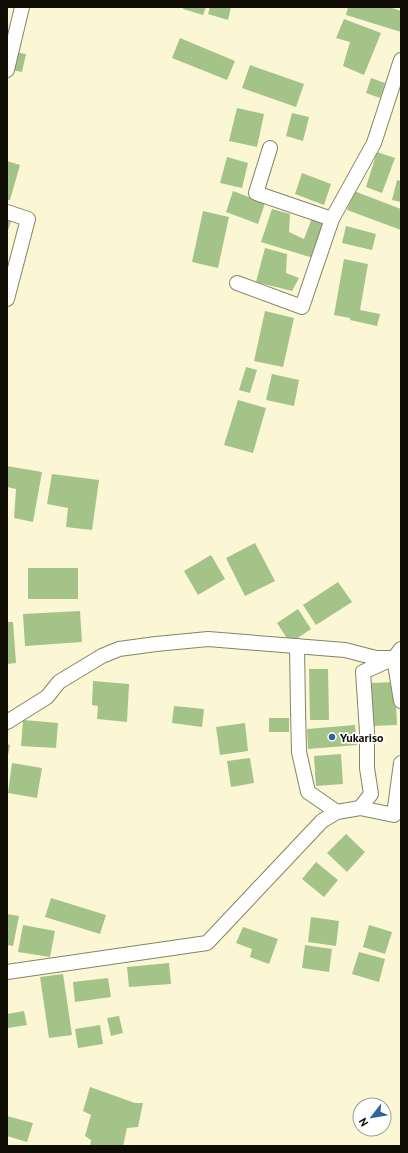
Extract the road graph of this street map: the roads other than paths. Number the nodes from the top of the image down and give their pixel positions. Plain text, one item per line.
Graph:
1 (22, 7) edge
2 (401, 60) edge
3 (7, 70) edge
4 (270, 148) dead end
5 (7, 212) edge
6 (332, 220) junction
7 (236, 283) dead end
8 (7, 300) edge
9 (297, 646) junction
10 (397, 654) edge
11 (401, 701) edge
12 (7, 722) edge
13 (401, 763) edge
14 (360, 808) junction
15 (337, 812) junction
16 (398, 816) edge
17 (7, 972) edge

1 - 3 street
2 - 6 street
4 - 6 street
5 - 8 street
6 - 7 street
9 - 10 street
9 - 12 street
9 - 15 street
10 - 11 street
10 - 14 street
13 - 16 street
14 - 15 street
14 - 16 street
15 - 17 street

